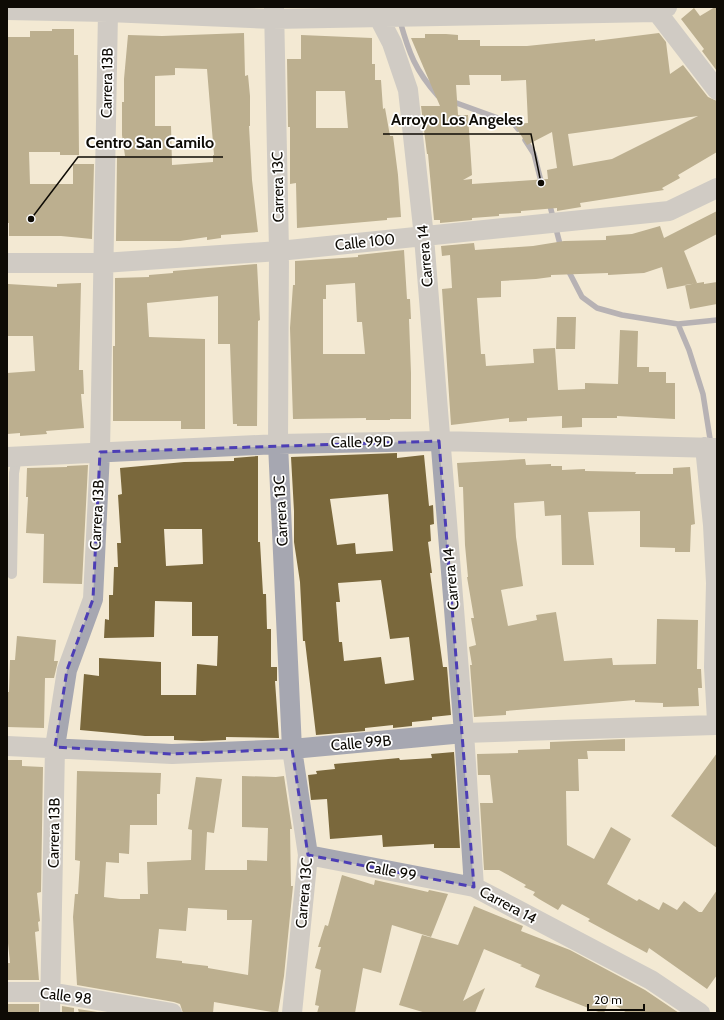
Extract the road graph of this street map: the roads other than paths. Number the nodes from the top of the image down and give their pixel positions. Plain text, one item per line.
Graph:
1 (76, 9) edge
2 (7, 10) edge
3 (662, 10) edge
4 (108, 12) junction
5 (440, 12) edge
6 (274, 13) edge
7 (381, 18) junction
8 (717, 90) edge
9 (717, 188) edge
10 (424, 237) junction
11 (280, 251) junction
12 (7, 263) edge
13 (103, 263) junction
14 (439, 441) junction
15 (278, 444) junction
16 (710, 447) edge
17 (100, 452) junction
18 (12, 457) edge
19 (12, 574) dead end
20 (716, 724) edge
21 (464, 733) junction
22 (7, 746) edge
23 (56, 748) junction
24 (292, 749) junction
25 (308, 855) junction
26 (474, 887) junction
27 (7, 992) edge
28 (50, 992) junction
29 (50, 1013) edge
30 (172, 1013) edge
31 (292, 1013) edge
32 (700, 1013) edge

1 - 2 street
1 - 4 street
3 - 5 street
3 - 8 street
4 - 6 street
4 - 13 street, Carrera 13B
5 - 7 street
6 - 7 street
6 - 11 street, Carrera 13C
7 - 10 street, Carrera 14
9 - 10 street, Calle 100
10 - 11 street, Calle 100
10 - 14 street, Carrera 14
11 - 13 street, Calle 100
11 - 15 street, Carrera 13C
12 - 13 street, Calle 100
13 - 17 street, Carrera 13B
14 - 15 street, Calle 99D
14 - 16 street, Calle 99D
14 - 21 street, Carrera 14
15 - 17 street, Calle 99D
15 - 24 street, Carrera 13C
16 - 20 street
17 - 18 street, Calle 99D
17 - 23 street, Carrera 13B
18 - 19 lane
20 - 21 street, Calle 99B
21 - 24 street, Calle 99B
21 - 26 street, Carrera 14
22 - 23 street, Calle 99B
23 - 24 street, Calle 99B
23 - 28 street, Carrera 13B
24 - 25 street, Carrera 13C
25 - 26 street, Calle 99
25 - 31 street, Carrera 13C
26 - 32 street, Carrera 14
27 - 28 street, Calle 98
28 - 29 street, Carrera 13B
28 - 30 street, Calle 98

